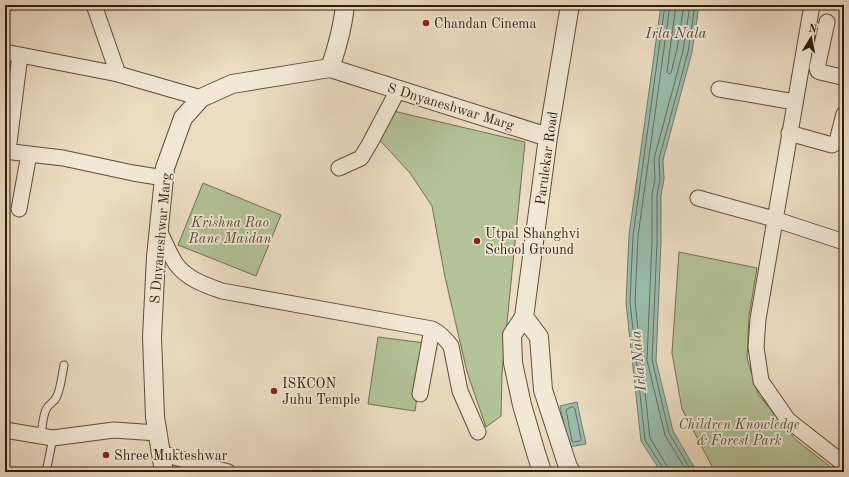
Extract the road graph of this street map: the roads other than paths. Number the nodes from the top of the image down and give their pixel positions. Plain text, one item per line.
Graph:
1 (94, 5) edge
2 (345, 5) edge
3 (570, 5) edge
4 (812, 5) edge
5 (827, 22) dead end
6 (5, 52) edge
7 (20, 55) junction
8 (330, 68) junction
9 (118, 74) junction
10 (815, 80) dead end
11 (842, 80) edge
12 (719, 89) dead end
13 (398, 90) junction
14 (201, 98) junction
15 (795, 102) junction
16 (844, 114) edge
17 (789, 133) junction
18 (548, 137) junction
19 (7, 151) edge
20 (28, 154) junction
21 (339, 168) dead end
22 (164, 178) junction
23 (698, 198) dead end
24 (19, 210) dead end
25 (774, 219) junction
26 (159, 230) junction
27 (844, 242) edge
28 (524, 317) junction
29 (432, 329) junction
30 (512, 335) junction
31 (539, 337) junction
32 (64, 365) dead end
33 (420, 394) dead end
34 (5, 430) edge
35 (478, 432) dead end
36 (157, 433) junction
37 (47, 437) junction
38 (160, 453) junction
39 (844, 464) edge
40 (46, 472) edge
41 (164, 472) edge
42 (228, 472) edge
43 (542, 472) edge
44 (571, 472) edge

1 - 9 street
2 - 8 street
3 - 18 street, Parulekar Road
4 - 15 street
5 - 11 street
6 - 7 street
7 - 9 street
7 - 19 street
8 - 13 street, S Dnyaneshwar Marg
8 - 14 street, S Dnyaneshwar Marg
9 - 14 street
10 - 11 street
12 - 15 street
13 - 18 street, S Dnyaneshwar Marg
13 - 21 street
14 - 22 street, S Dnyaneshwar Marg
15 - 17 street
16 - 17 street
17 - 25 street
18 - 28 street, Parulekar Road
19 - 20 street
20 - 22 street
20 - 24 street
22 - 26 street, S Dnyaneshwar Marg
23 - 25 street
25 - 27 street
25 - 39 street
26 - 29 street
26 - 36 street, S Dnyaneshwar Marg
28 - 30 street, Parulekar Road
28 - 31 street
29 - 33 street
29 - 35 street
30 - 31 street
30 - 43 street
31 - 44 street
32 - 37 lane
34 - 37 street
36 - 37 street
36 - 38 street, S Dnyaneshwar Marg
37 - 40 lane
38 - 41 street, S Dnyaneshwar Marg
38 - 42 street

